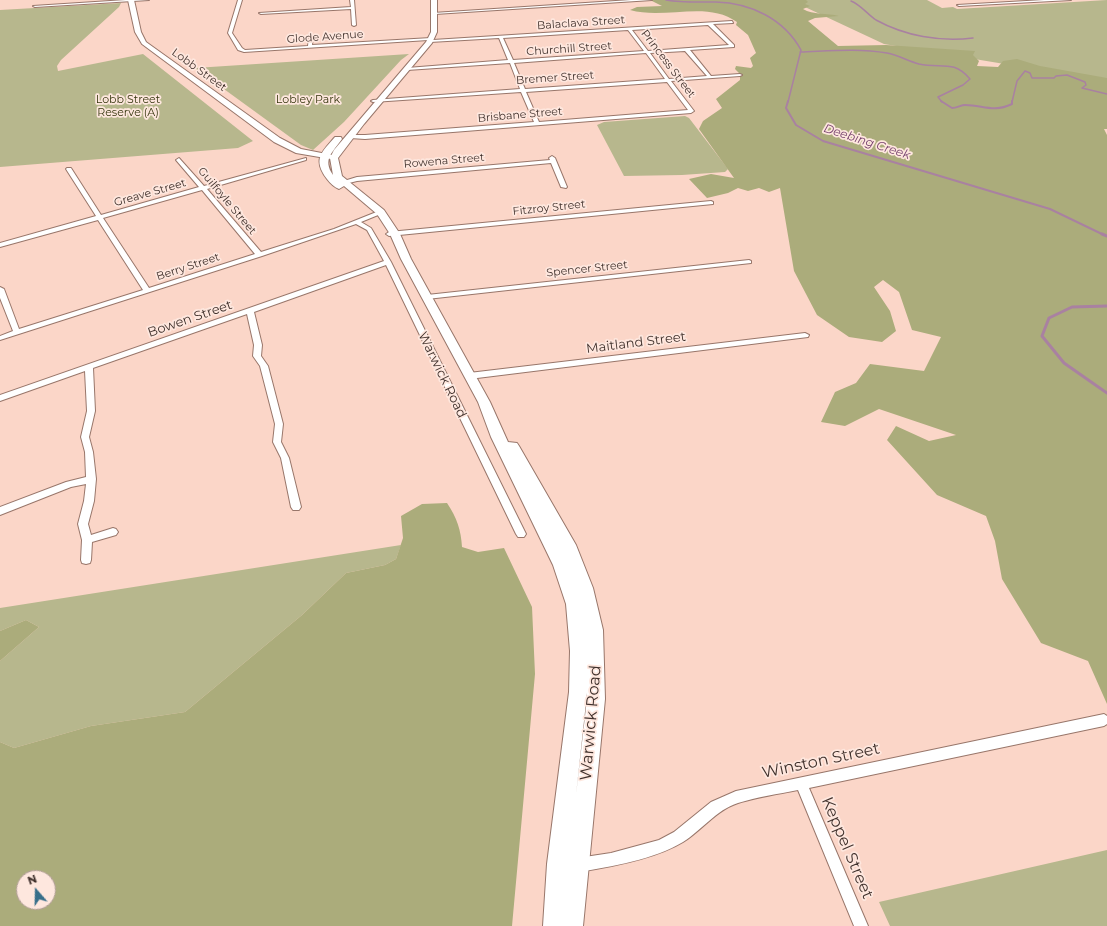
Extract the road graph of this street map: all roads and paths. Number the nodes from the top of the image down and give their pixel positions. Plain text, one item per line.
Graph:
1 (132, 0) edge
2 (147, 0) edge
3 (240, 0) edge
4 (352, 0) edge
5 (434, 0) edge
6 (650, 0) edge
7 (1069, 0) edge
8 (591, 2) edge
9 (959, 5) dead end
10 (35, 6) dead end
11 (352, 8) junction
12 (435, 13) junction
13 (255, 14) dead end
14 (732, 22) dead end
15 (708, 23) junction
16 (354, 25) dead end
17 (629, 28) junction
18 (311, 36) dead end
19 (501, 37) junction
20 (430, 40) junction
21 (310, 47) junction
22 (688, 50) junction
23 (648, 53) junction
24 (512, 62) junction
25 (405, 72) junction
26 (740, 75) dead end
27 (710, 77) junction
28 (668, 80) junction
29 (524, 91) junction
30 (376, 101) junction
31 (691, 111) joint
32 (537, 124) junction
33 (350, 136) junction
34 (278, 140) junction
35 (304, 158) junction
36 (324, 158) junction
37 (334, 158) junction
38 (179, 160) dead end
39 (69, 169) dead end
40 (340, 183) junction
41 (204, 188) junction
42 (564, 188) dead end
43 (710, 203) dead end
44 (377, 213) junction
45 (99, 218) junction
46 (356, 222) junction
47 (392, 234) junction
48 (0, 245) edge
49 (260, 255) junction
50 (388, 262) junction
51 (749, 262) dead end
52 (0, 289) edge
53 (147, 291) junction
54 (427, 297) junction
55 (250, 312) junction
56 (17, 333) junction
57 (805, 335) dead end
58 (0, 338) edge
59 (89, 367) junction
60 (469, 376) junction
61 (0, 398) edge
62 (91, 479) junction
63 (296, 507) dead end
64 (0, 512) edge
65 (113, 532) dead end
66 (521, 534) dead end
67 (87, 540) junction
68 (86, 560) dead end
69 (1104, 720) dead end
70 (801, 783) junction
71 (568, 865) junction
72 (554, 926) edge
73 (572, 926) edge
74 (860, 926) edge

1 - 2 street
1 - 10 street
1 - 34 main road, Lobb Street
3 - 21 street, Glode Avenue
4 - 11 street
5 - 12 main road
6 - 8 street
7 - 9 street
8 - 12 street
11 - 13 street
11 - 16 street
12 - 20 main road
14 - 15 street, Balaclava Street
15 - 17 street, Balaclava Street
15 - 22 street, Churchill Street
17 - 19 street, Balaclava Street
17 - 23 street, Princess Street
18 - 21 street
19 - 20 street, Balaclava Street
19 - 24 street
20 - 21 street, Glode Avenue
20 - 25 main road
22 - 23 street, Churchill Street
22 - 27 street
23 - 24 street, Churchill Street
23 - 28 street, Princess Street
24 - 25 street, Churchill Street
24 - 29 street
25 - 30 main road
26 - 27 street, Bremer Street
27 - 28 street, Bremer Street
28 - 29 street, Bremer Street
28 - 31 street, Princess Street
29 - 30 street, Bremer Street
29 - 32 street
30 - 33 main road
30 - 36 main road
31 - 32 street, Brisbane Street
32 - 33 street, Brisbane Street
33 - 37 main road
34 - 35 main road, Lobb Street
34 - 36 main road, Lobb Street
35 - 36 main road, Lobb Street
35 - 41 street, Greave Street
36 - 37 main road, Lobb Street
36 - 40 main road, Warwick Road
37 - 40 main road, Warwick Road
38 - 41 street, Guilfoyle Street
39 - 45 street
40 - 42 street, Rowena Street
40 - 44 main road, Warwick Road
41 - 45 street, Greave Street
41 - 49 street, Guilfoyle Street
43 - 47 street, Fitzroy Street
44 - 46 street, Berry Street
44 - 47 main road, Warwick Road
45 - 48 street, Greave Street
45 - 53 street
46 - 49 street, Berry Street
46 - 50 street, Warwick Road
47 - 54 main road, Warwick Road
49 - 53 street, Berry Street
50 - 55 street, Bowen Street
50 - 66 street, Warwick Road
51 - 54 street, Spencer Street
52 - 56 street
53 - 56 street, Berry Street
54 - 60 main road, Warwick Road
55 - 59 street, Bowen Street
55 - 63 street
56 - 58 street, Berry Street
57 - 60 street, Maitland Street
59 - 61 street, Bowen Street
59 - 62 street
60 - 71 main road, Warwick Road
62 - 64 street
62 - 67 street
65 - 67 street
67 - 68 street
69 - 70 street, Winston Street
70 - 71 street, Winston Street
70 - 74 street, Keppel Street
71 - 72 main road, Warwick Road
71 - 73 main road, Warwick Road

